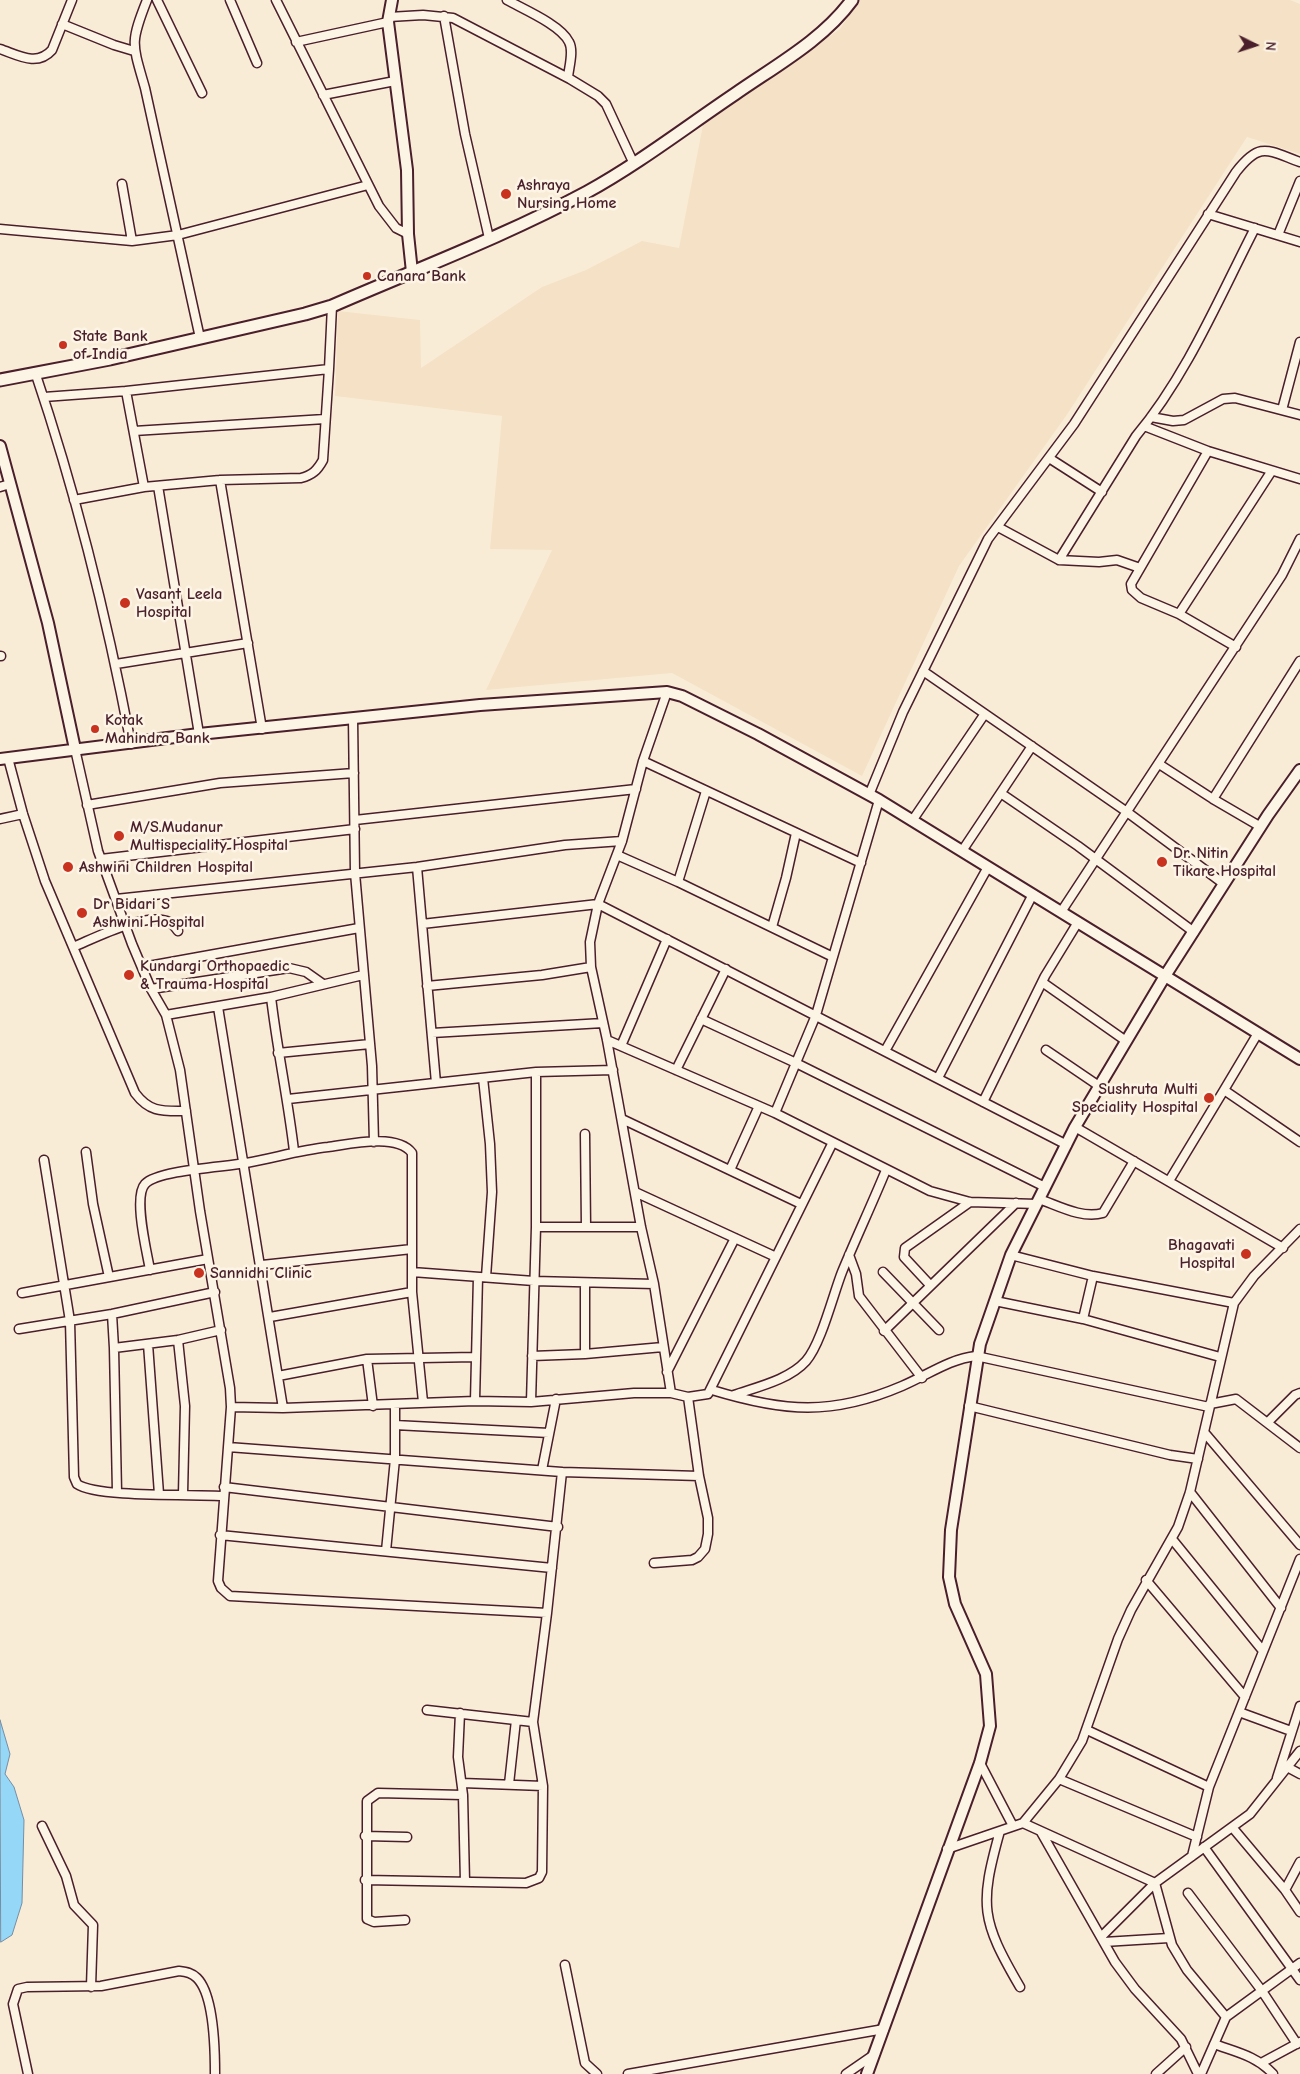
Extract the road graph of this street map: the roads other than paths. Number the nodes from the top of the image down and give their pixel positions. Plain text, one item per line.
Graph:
1 (72, 0) edge
2 (147, 0) edge
3 (157, 0) edge
4 (230, 0) edge
5 (276, 0) edge
6 (392, 0) edge
7 (507, 0) edge
8 (852, 0) edge
9 (444, 16) junction
10 (389, 19) junction
11 (62, 24) junction
12 (296, 42) junction
13 (0, 49) edge
14 (134, 50) junction
15 (257, 63) dead end
16 (568, 77) junction
17 (395, 81) junction
18 (202, 93) dead end
19 (323, 94) junction
20 (633, 162) junction
21 (1300, 162) edge
22 (1300, 180) edge
23 (122, 184) dead end
24 (368, 185) junction
25 (1208, 214) junction
26 (1255, 228) junction
27 (0, 229) edge
28 (178, 234) junction
29 (408, 234) junction
30 (1278, 235) junction
31 (489, 238) junction
32 (132, 241) junction
33 (1300, 242) edge
34 (412, 272) junction
35 (332, 306) junction
36 (200, 338) junction
37 (1300, 342) edge
38 (1297, 364) edge
39 (329, 369) junction
40 (35, 372) junction
41 (0, 380) edge
42 (126, 391) junction
43 (44, 397) junction
44 (1282, 410) junction
45 (1300, 415) edge
46 (325, 418) junction
47 (1151, 418) junction
48 (1144, 426) junction
49 (134, 431) junction
50 (0, 446) edge
51 (1208, 452) junction
52 (1049, 458) junction
53 (1271, 472) junction
54 (1300, 479) edge
55 (220, 480) junction
56 (5, 485) edge
57 (158, 486) junction
58 (144, 487) junction
59 (1102, 492) junction
60 (74, 500) junction
61 (998, 526) junction
62 (1300, 539) edge
63 (1059, 560) junction
64 (1140, 568) junction
65 (1179, 614) junction
66 (248, 643) junction
67 (1236, 647) junction
68 (185, 653) junction
69 (1300, 661) edge
70 (116, 664) junction
71 (923, 671) junction
72 (666, 692) junction
73 (984, 715) junction
74 (353, 718) junction
75 (262, 729) junction
76 (199, 734) junction
77 (131, 744) junction
78 (1032, 746) junction
79 (75, 749) junction
80 (4, 758) edge
81 (643, 761) junction
82 (1159, 764) junction
83 (1300, 770) edge
84 (354, 773) junction
85 (636, 789) junction
86 (706, 790) junction
87 (1002, 794) junction
88 (869, 795) junction
89 (1213, 799) junction
90 (879, 800) junction
91 (87, 805) junction
92 (1127, 812) junction
93 (23, 814) junction
94 (0, 819) edge
95 (355, 820) junction
96 (912, 821) junction
97 (1261, 827) junction
98 (355, 829) junction
99 (796, 833) junction
100 (622, 841) junction
101 (962, 851) junction
102 (617, 855) junction
103 (101, 859) junction
104 (1096, 860) junction
105 (860, 863) junction
106 (417, 866) junction
107 (988, 867) junction
108 (355, 873) junction
109 (678, 882) junction
110 (1224, 884) junction
111 (1033, 894) junction
112 (116, 899) junction
113 (598, 904) junction
114 (1061, 912) junction
115 (1078, 922) junction
116 (422, 924) junction
117 (126, 926) junction
118 (772, 927) junction
119 (359, 928) junction
120 (178, 931) dead end
121 (1194, 932) junction
122 (667, 939) junction
123 (73, 947) junction
124 (833, 957) junction
125 (591, 967) junction
126 (143, 968) junction
127 (726, 969) junction
128 (363, 974) junction
129 (1165, 976) junction
130 (1042, 982) junction
131 (323, 984) junction
132 (427, 986) junction
133 (152, 989) junction
134 (271, 997) junction
135 (218, 1007) junction
136 (166, 1015) junction
137 (816, 1015) junction
138 (702, 1019) junction
139 (603, 1023) junction
140 (1258, 1033) junction
141 (432, 1034) junction
142 (607, 1040) junction
143 (1126, 1041) junction
144 (370, 1044) junction
145 (621, 1046) junction
146 (1046, 1050) dead end
147 (885, 1051) junction
148 (278, 1052) junction
149 (1300, 1059) edge
150 (796, 1063) junction
151 (613, 1070) junction
152 (676, 1070) junction
153 (536, 1072) junction
154 (483, 1078) junction
155 (938, 1078) junction
156 (436, 1083) junction
157 (1099, 1086) junction
158 (373, 1090) junction
159 (1224, 1090) junction
160 (288, 1099) junction
161 (983, 1102) junction
162 (759, 1106) junction
163 (186, 1111) junction
164 (774, 1113) junction
165 (622, 1119) junction
166 (1075, 1127) junction
167 (585, 1134) dead end
168 (374, 1142) junction
169 (1300, 1142) edge
170 (832, 1144) junction
171 (1067, 1145) junction
172 (294, 1151) junction
173 (86, 1152) dead end
174 (44, 1160) dead end
175 (1134, 1161) junction
176 (245, 1164) junction
177 (194, 1170) junction
178 (730, 1170) junction
179 (886, 1170) junction
180 (1168, 1182) junction
181 (1045, 1188) junction
182 (635, 1192) junction
183 (970, 1202) junction
184 (1038, 1202) junction
185 (1016, 1203) junction
186 (801, 1204) junction
187 (536, 1227) junction
188 (586, 1227) junction
189 (641, 1227) junction
190 (1300, 1230) edge
191 (735, 1238) junction
192 (1283, 1248) junction
193 (412, 1249) junction
194 (1011, 1254) junction
195 (849, 1255) junction
196 (776, 1257) junction
197 (208, 1259) junction
198 (262, 1265) junction
199 (150, 1270) junction
200 (412, 1272) junction
201 (883, 1272) dead end
202 (1093, 1276) junction
203 (109, 1277) junction
204 (482, 1277) junction
205 (534, 1281) junction
206 (586, 1283) junction
207 (654, 1284) junction
208 (63, 1285) junction
209 (930, 1286) junction
210 (215, 1292) junction
211 (412, 1292) junction
212 (22, 1293) dead end
213 (995, 1302) junction
214 (1234, 1303) junction
215 (913, 1304) junction
216 (112, 1314) junction
217 (270, 1317) junction
218 (1083, 1319) junction
219 (70, 1321) junction
220 (19, 1329) dead end
221 (221, 1330) junction
222 (939, 1330) dead end
223 (884, 1331) junction
224 (178, 1340) junction
225 (148, 1344) junction
226 (663, 1347) junction
227 (114, 1348) junction
228 (585, 1354) junction
229 (532, 1356) junction
230 (976, 1356) junction
231 (418, 1357) junction
232 (475, 1357) junction
233 (1220, 1357) junction
234 (367, 1359) junction
235 (666, 1372) junction
236 (278, 1376) junction
237 (922, 1378) junction
238 (712, 1390) junction
239 (670, 1393) junction
240 (1300, 1393) edge
241 (731, 1396) junction
242 (688, 1397) junction
243 (556, 1400) junction
244 (474, 1401) junction
245 (423, 1402) junction
246 (531, 1402) junction
247 (396, 1404) junction
248 (1210, 1405) junction
249 (373, 1406) junction
250 (969, 1406) junction
251 (231, 1407) junction
252 (283, 1408) junction
253 (1268, 1422) junction
254 (395, 1425) junction
255 (1204, 1432) junction
256 (549, 1433) junction
257 (228, 1447) junction
258 (1300, 1448) edge
259 (395, 1459) junction
260 (1198, 1459) junction
261 (542, 1470) junction
262 (562, 1472) junction
263 (699, 1476) junction
264 (223, 1491) junction
265 (117, 1492) junction
266 (1190, 1492) junction
267 (158, 1494) junction
268 (183, 1494) junction
269 (390, 1507) junction
270 (558, 1526) junction
271 (220, 1535) junction
272 (1172, 1539) junction
273 (1300, 1545) edge
274 (386, 1552) junction
275 (1300, 1559) edge
276 (654, 1564) dead end
277 (552, 1568) junction
278 (1146, 1580) junction
279 (1280, 1608) junction
280 (547, 1613) junction
281 (1263, 1651) junction
282 (1245, 1697) junction
283 (1300, 1706) edge
284 (428, 1710) dead end
285 (1239, 1712) junction
286 (460, 1713) junction
287 (516, 1720) junction
288 (532, 1722) junction
289 (1087, 1730) junction
290 (1291, 1731) junction
291 (1300, 1751) edge
292 (980, 1763) junction
293 (1287, 1767) junction
294 (1300, 1774) edge
295 (1059, 1778) junction
296 (1275, 1782) junction
297 (462, 1783) junction
298 (509, 1784) junction
299 (543, 1786) junction
300 (1209, 1787) junction
301 (463, 1795) junction
302 (1023, 1823) junction
303 (42, 1826) dead end
304 (1013, 1826) junction
305 (1232, 1827) junction
306 (1000, 1831) junction
307 (1041, 1832) junction
308 (365, 1836) junction
309 (1197, 1836) junction
310 (407, 1837) dead end
311 (1204, 1847) junction
312 (947, 1849) junction
313 (1192, 1856) junction
314 (1300, 1862) edge
315 (366, 1880) junction
316 (465, 1882) junction
317 (1154, 1884) junction
318 (1284, 1890) junction
319 (1188, 1892) dead end
320 (1300, 1912) edge
321 (405, 1920) dead end
322 (1169, 1938) junction
323 (1102, 1940) junction
324 (1300, 1963) edge
325 (565, 1965) dead end
326 (1292, 1968) junction
327 (1300, 1980) edge
328 (91, 1987) junction
329 (1020, 1987) dead end
330 (1262, 1991) junction
331 (1226, 2017) junction
332 (884, 2029) junction
333 (1298, 2043) edge
334 (1214, 2044) junction
335 (1186, 2047) junction
336 (875, 2054) junction
337 (1262, 2062) junction
338 (28, 2074) edge
339 (215, 2074) edge
340 (597, 2074) edge
341 (628, 2074) edge
342 (846, 2074) edge
343 (867, 2074) edge
344 (1156, 2074) edge
345 (1200, 2074) edge
346 (1273, 2074) edge

1 - 11 street
2 - 14 street
3 - 18 street
4 - 15 street
5 - 12 street
6 - 10 street
7 - 16 street
8 - 20 main road
9 - 10 street
9 - 16 street
9 - 31 street
10 - 12 street
10 - 17 street
11 - 13 street
11 - 14 street
12 - 19 street
14 - 28 street
16 - 20 street
17 - 19 street
17 - 29 street
19 - 24 street
20 - 31 main road
21 - 25 street
22 - 30 street
23 - 32 street
24 - 28 street
24 - 29 street
25 - 26 street
25 - 52 street
26 - 30 street
26 - 47 street
27 - 32 street
28 - 32 street
28 - 36 street
29 - 34 street
30 - 33 street
31 - 34 main road
34 - 35 main road
35 - 36 main road
35 - 39 street
36 - 40 main road
37 - 38 street
38 - 44 street
39 - 42 street
39 - 46 street
40 - 41 main road
40 - 43 street
42 - 43 street
42 - 49 street
43 - 60 street
44 - 45 street
44 - 47 street
46 - 49 street
46 - 55 street
47 - 48 street
48 - 51 street
48 - 59 street
49 - 58 street
50 - 56 street
51 - 53 street
51 - 64 street
52 - 59 street
52 - 61 street
53 - 54 street
53 - 65 street
55 - 57 street
55 - 66 street
56 - 79 street
57 - 58 street
57 - 68 street
58 - 60 street
59 - 63 street
60 - 70 street
61 - 63 street
61 - 71 street
62 - 67 street
63 - 64 street
64 - 65 street
65 - 67 street
66 - 68 street
66 - 75 street
67 - 82 street
68 - 70 street
68 - 76 street
69 - 89 street
70 - 77 street
71 - 73 street
71 - 88 street
72 - 74 street
72 - 81 street
72 - 88 street
73 - 78 street
73 - 96 street
74 - 75 street
74 - 84 street
75 - 76 street
76 - 77 street
77 - 79 street
78 - 87 street
78 - 92 street
79 - 80 street
79 - 91 street
80 - 93 street
81 - 85 street
81 - 86 street
82 - 89 street
82 - 92 street
83 - 97 street
84 - 91 street
84 - 95 street
85 - 95 street
85 - 100 street
86 - 99 street
86 - 109 street
87 - 101 street
87 - 104 street
88 - 90 street
89 - 97 street
90 - 96 street
90 - 105 street
91 - 103 street
92 - 104 street
92 - 110 street
93 - 94 street
93 - 123 street
95 - 98 street
96 - 101 street
97 - 110 street
98 - 103 street
98 - 108 street
99 - 105 street
99 - 118 street
100 - 102 street
100 - 106 street
101 - 107 street
102 - 109 street
102 - 113 street
103 - 112 street
104 - 114 street
104 - 121 street
105 - 124 street
106 - 108 street
106 - 116 street
107 - 111 street
107 - 147 street
108 - 112 street
108 - 119 street
109 - 118 street
110 - 121 street
111 - 114 street
111 - 155 street
112 - 117 street
113 - 116 street
113 - 122 street
113 - 125 street
114 - 115 street
115 - 129 street
115 - 130 street
116 - 132 street
117 - 120 street
117 - 123 street
117 - 126 street
118 - 124 street
119 - 126 street
119 - 128 street
121 - 129 street
122 - 127 street
122 - 145 street
123 - 163 street
124 - 137 street
125 - 132 street
125 - 139 street
126 - 133 street
127 - 137 street
127 - 138 street
128 - 131 street
128 - 144 street
129 - 140 street
129 - 143 street
130 - 143 street
130 - 161 street
131 - 133 street
131 - 134 street
132 - 141 street
133 - 136 street
134 - 135 street
134 - 148 street
135 - 136 street
135 - 176 street
136 - 163 street
137 - 147 street
137 - 150 street
138 - 150 street
138 - 152 street
139 - 141 street
139 - 142 street
140 - 149 street
140 - 159 street
141 - 156 street
142 - 145 street
142 - 151 street
143 - 157 street
144 - 148 street
144 - 158 street
145 - 152 street
146 - 157 street
147 - 155 street
148 - 160 street
150 - 164 street
150 - 181 street
151 - 153 street
151 - 165 street
152 - 162 street
153 - 154 street
153 - 187 street
154 - 156 street
154 - 204 street
155 - 161 street
156 - 158 street
157 - 166 street
158 - 160 street
158 - 168 street
159 - 169 street
159 - 180 street
160 - 172 street
161 - 171 street
162 - 164 street
162 - 178 street
163 - 177 street
164 - 170 street
165 - 178 street
165 - 182 street
166 - 171 street
166 - 175 street
167 - 188 street
168 - 172 street
168 - 193 street
170 - 179 street
170 - 186 street
171 - 181 street
172 - 176 street
173 - 203 street
174 - 208 street
175 - 180 street
175 - 184 street
176 - 177 street
176 - 198 street
177 - 197 street
177 - 199 street
178 - 186 street
179 - 183 street
179 - 195 street
180 - 192 street
181 - 184 street
182 - 189 street
182 - 191 street
183 - 185 street
183 - 209 street
184 - 185 street
184 - 194 street
185 - 209 street
186 - 196 street
187 - 188 street
187 - 205 street
188 - 189 street
189 - 207 street
190 - 192 street
191 - 196 street
191 - 235 street
192 - 214 street
193 - 198 street
193 - 200 street
194 - 202 street
194 - 213 street
195 - 223 street
195 - 241 street
196 - 238 street
197 - 199 street
197 - 210 street
198 - 217 street
199 - 203 street
200 - 204 street
200 - 211 street
201 - 215 street
202 - 214 street
202 - 218 street
203 - 208 street
204 - 205 street
204 - 232 street
205 - 206 street
205 - 229 street
206 - 207 street
206 - 228 street
207 - 226 street
208 - 212 street
208 - 219 street
209 - 215 street
210 - 216 street
210 - 221 street
211 - 217 street
211 - 231 street
213 - 218 street
213 - 230 street
214 - 233 street
215 - 222 street
215 - 223 street
216 - 219 street
216 - 227 street
217 - 236 street
218 - 233 street
219 - 220 street
219 - 265 street
221 - 224 street
221 - 251 street
223 - 237 street
224 - 225 street
224 - 268 street
225 - 227 street
225 - 267 street
226 - 228 street
226 - 235 street
227 - 265 street
228 - 229 street
229 - 246 street
230 - 237 street
230 - 248 street
230 - 250 street
231 - 232 street
231 - 234 street
231 - 245 street
232 - 244 street
233 - 248 street
234 - 236 street
234 - 249 street
235 - 239 street
236 - 252 street
237 - 241 street
238 - 241 street
238 - 242 street
239 - 242 street
239 - 243 street
240 - 253 street
242 - 263 street
243 - 246 street
243 - 256 street
244 - 245 street
244 - 246 street
245 - 247 street
247 - 249 street
247 - 254 street
248 - 253 street
248 - 255 street
249 - 252 street
250 - 260 street
250 - 292 street
251 - 252 street
251 - 257 street
253 - 258 street
254 - 256 street
254 - 259 street
255 - 260 street
255 - 273 street
256 - 261 street
257 - 259 street
257 - 264 street
259 - 261 street
259 - 269 street
260 - 266 street
261 - 262 street
262 - 263 street
262 - 270 street
263 - 276 street
264 - 268 street
264 - 269 street
264 - 271 street
265 - 267 street
266 - 272 street
266 - 279 street
267 - 268 street
269 - 270 street
269 - 274 street
270 - 277 street
271 - 274 street
271 - 280 street
272 - 278 street
272 - 281 street
274 - 277 street
275 - 279 street
277 - 280 street
278 - 282 street
278 - 289 street
279 - 281 street
280 - 288 street
281 - 282 street
282 - 285 street
283 - 290 street
284 - 286 street
285 - 290 street
285 - 300 street
286 - 287 street
286 - 297 street
287 - 288 street
287 - 298 street
288 - 299 street
289 - 295 street
289 - 300 street
290 - 296 street
291 - 293 street
292 - 304 street
292 - 312 street
293 - 294 street
293 - 296 street
295 - 302 street
295 - 309 street
296 - 305 street
297 - 298 street
297 - 301 street
298 - 299 street
299 - 316 street
300 - 309 street
301 - 308 street
301 - 316 street
302 - 304 street
302 - 307 street
303 - 328 street
304 - 306 street
305 - 311 street
305 - 318 street
306 - 312 street
306 - 329 street
307 - 317 street
307 - 323 street
308 - 310 street
308 - 315 street
309 - 313 street
311 - 313 street
311 - 326 street
312 - 332 street
313 - 317 street
314 - 318 street
315 - 316 street
315 - 321 street
317 - 322 street
317 - 323 street
318 - 320 street
319 - 330 street
322 - 323 street
322 - 331 street
323 - 335 street
324 - 326 street
325 - 340 street
326 - 327 street
326 - 330 street
328 - 338 street
328 - 339 street
330 - 331 street
330 - 333 street
331 - 334 street
332 - 336 street
332 - 341 street
333 - 337 street
334 - 337 street
334 - 345 street
335 - 344 street
335 - 345 street
336 - 342 street
336 - 343 street
337 - 346 street

